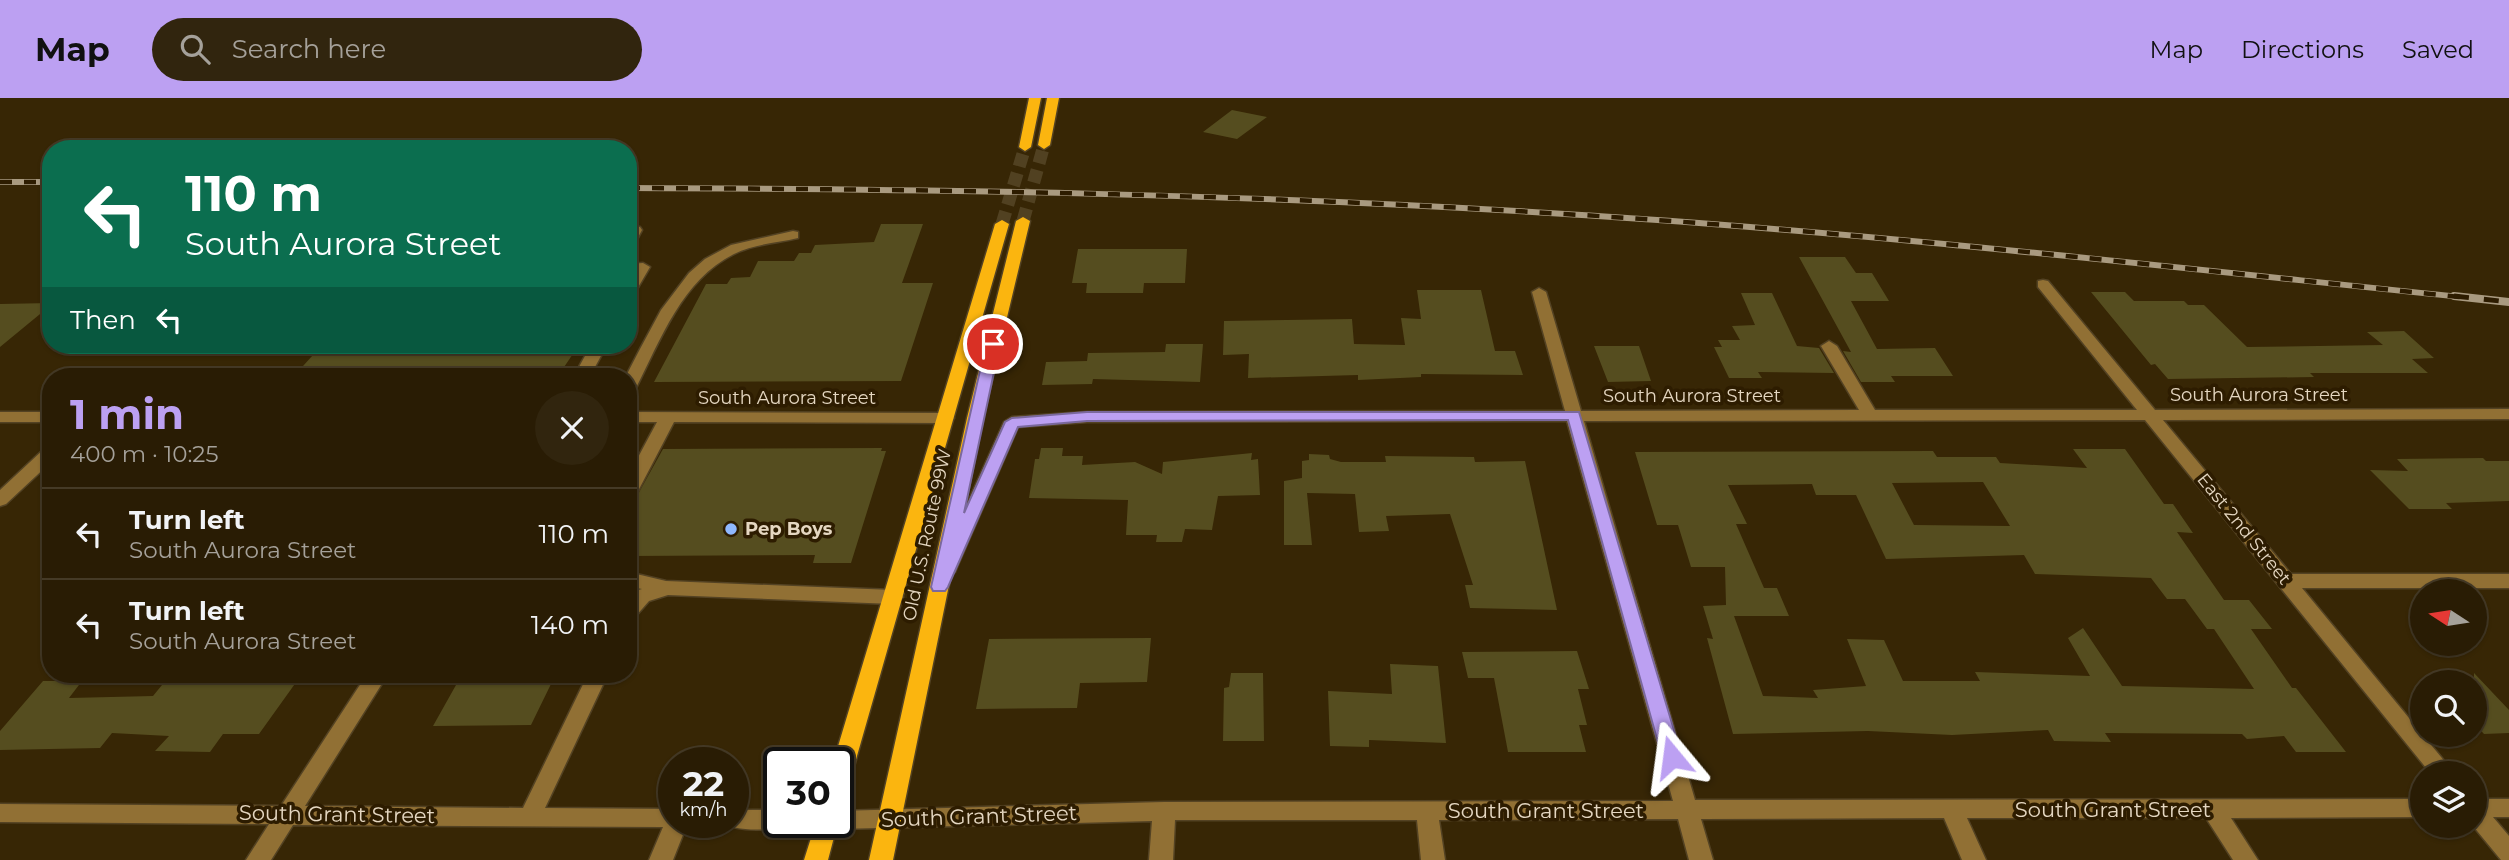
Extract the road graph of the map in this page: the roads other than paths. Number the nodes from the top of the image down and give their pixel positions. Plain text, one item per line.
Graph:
1 (1035, 98) edge
2 (1053, 98) edge
3 (1044, 145) tunnel mouth
4 (1024, 147) tunnel mouth
5 (1023, 221) tunnel mouth
6 (1002, 224) tunnel mouth
7 (793, 235) dead end
8 (637, 268) edge
9 (637, 278) edge
10 (2043, 284) dead end
11 (1539, 292) dead end
12 (1829, 346) dead end
13 (637, 371) edge
14 (2509, 414) edge
15 (1574, 415) junction
16 (1870, 415) junction
17 (2151, 415) junction
18 (0, 417) edge
19 (42, 417) edge
20 (637, 417) edge
21 (668, 417) junction
22 (946, 418) junction
23 (42, 460) edge
24 (637, 477) edge
25 (0, 500) edge
26 (637, 581) edge
27 (2287, 581) junction
28 (2509, 581) edge
29 (939, 587) junction
30 (667, 588) junction
31 (893, 597) junction
32 (637, 602) edge
33 (373, 683) edge
34 (594, 683) edge
35 (849, 747) edge
36 (2433, 761) edge
37 (2410, 808) edge
38 (2509, 808) edge
39 (1951, 809) junction
40 (2213, 809) junction
41 (2487, 809) edge
42 (1687, 810) junction
43 (1164, 811) junction
44 (1427, 811) junction
45 (0, 813) edge
46 (288, 813) junction
47 (530, 816) junction
48 (658, 818) edge
49 (890, 818) junction
50 (854, 819) edge
51 (2487, 825) edge
52 (670, 838) edge
53 (822, 838) edge
54 (2509, 853) edge
55 (258, 860) edge
56 (661, 860) edge
57 (816, 860) edge
58 (881, 860) edge
59 (1161, 860) edge
60 (1433, 860) edge
61 (1701, 860) edge
62 (1974, 860) edge
63 (2246, 860) edge

1 - 4 main road
2 - 3 main road
5 - 29 main road, Old U.S. Route 99W
6 - 22 main road, Old U.S. Route 99W
7 - 13 street
8 - 9 street
10 - 17 street, East 2nd Street
11 - 15 street
12 - 16 street
14 - 17 street, South Aurora Street
15 - 16 street, South Aurora Street
15 - 29 street, South Aurora Street
15 - 42 street
16 - 17 street, South Aurora Street
17 - 27 street, East 2nd Street
18 - 19 street
20 - 21 street, South Aurora Street
21 - 22 street, South Aurora Street
21 - 24 street
22 - 31 main road, Old U.S. Route 99W
23 - 25 street
26 - 30 street
27 - 28 street
27 - 36 street, East 2nd Street
29 - 49 main road, Old U.S. Route 99W
30 - 31 street
30 - 32 street
31 - 35 main road, Old U.S. Route 99W
33 - 46 street
34 - 47 street
37 - 40 street, South Grant Street
38 - 41 street
39 - 40 street, South Grant Street
39 - 42 street, South Grant Street
39 - 62 street
40 - 63 street
42 - 44 street, South Grant Street
42 - 61 street
43 - 44 street, South Grant Street
43 - 49 street, South Grant Street
43 - 59 street
44 - 60 street
45 - 46 street, South Grant Street
46 - 47 street, South Grant Street
46 - 55 street
47 - 48 street, South Grant Street
49 - 50 street, South Grant Street
49 - 58 main road, Old U.S. Route 99W
51 - 54 street
52 - 56 street
53 - 57 main road

